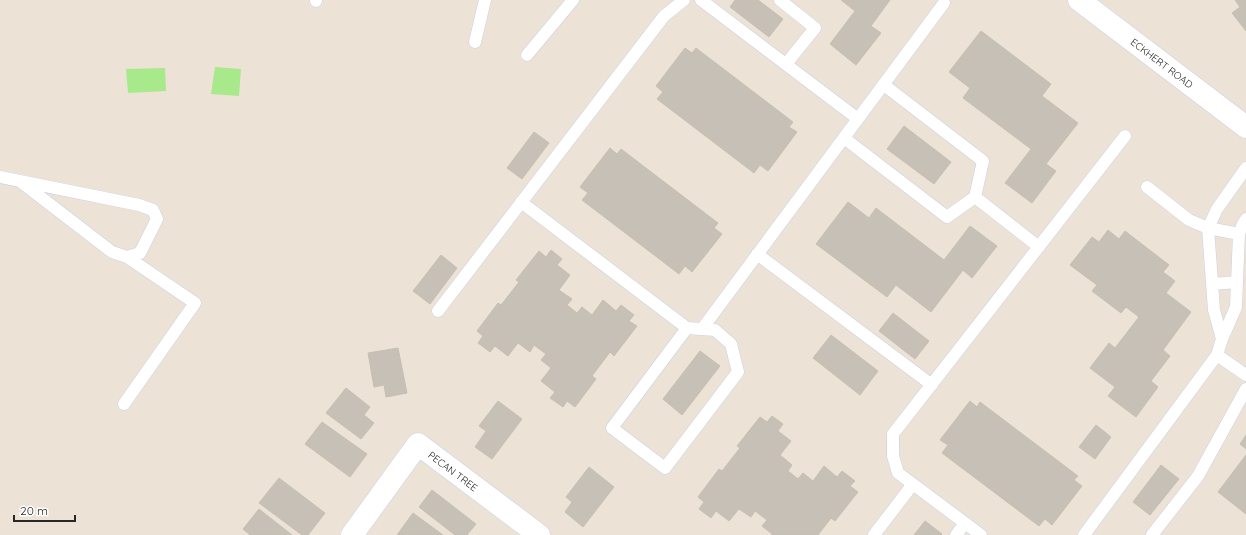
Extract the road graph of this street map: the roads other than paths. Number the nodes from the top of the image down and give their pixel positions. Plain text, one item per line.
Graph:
1 (485, 0) edge
2 (573, 0) edge
3 (684, 0) edge
4 (701, 0) edge
5 (780, 0) edge
6 (1078, 0) edge
7 (944, 3) dead end
8 (475, 42) dead end
9 (527, 55) dead end
10 (786, 64) junction
11 (884, 84) junction
12 (858, 119) junction
13 (1246, 127) edge
14 (1125, 136) dead end
15 (844, 138) junction
16 (1246, 168) edge
17 (0, 177) edge
18 (21, 182) junction
19 (1147, 188) dead end
20 (974, 198) junction
21 (521, 202) junction
22 (1246, 219) edge
23 (1208, 228) junction
24 (1239, 234) junction
25 (1038, 247) junction
26 (758, 254) junction
27 (127, 257) junction
28 (1237, 282) junction
29 (1212, 284) junction
30 (438, 311) dead end
31 (687, 328) junction
32 (702, 329) junction
33 (1222, 339) junction
34 (1217, 355) junction
35 (1246, 375) edge
36 (932, 385) junction
37 (1246, 388) edge
38 (124, 404) dead end
39 (913, 484) junction
40 (965, 523) junction
41 (1089, 533) edge
42 (352, 535) edge
43 (539, 535) edge
44 (874, 535) edge
45 (956, 535) edge
46 (981, 535) edge
47 (1152, 535) edge

1 - 8 lane
2 - 9 lane
3 - 21 lane
4 - 10 lane
5 - 10 lane
6 - 13 street, ECKHERT ROAD
7 - 11 lane
10 - 12 lane
11 - 12 lane
11 - 20 lane
12 - 15 lane
14 - 25 lane
15 - 20 lane
15 - 26 lane
16 - 23 lane
17 - 18 lane
18 - 27 lane
18 - 27 lane
19 - 23 lane
20 - 25 lane
21 - 30 lane
21 - 31 lane
22 - 24 lane
23 - 24 lane
23 - 29 lane
24 - 28 lane
25 - 36 lane
26 - 32 lane
26 - 36 lane
27 - 38 lane
28 - 29 lane
28 - 33 lane
29 - 33 lane
31 - 32 lane
31 - 32 lane
33 - 34 lane
34 - 35 lane
34 - 41 lane
36 - 39 lane
37 - 47 lane
39 - 40 lane
39 - 44 lane
40 - 45 lane
40 - 46 lane
42 - 43 street, PECAN TREE

